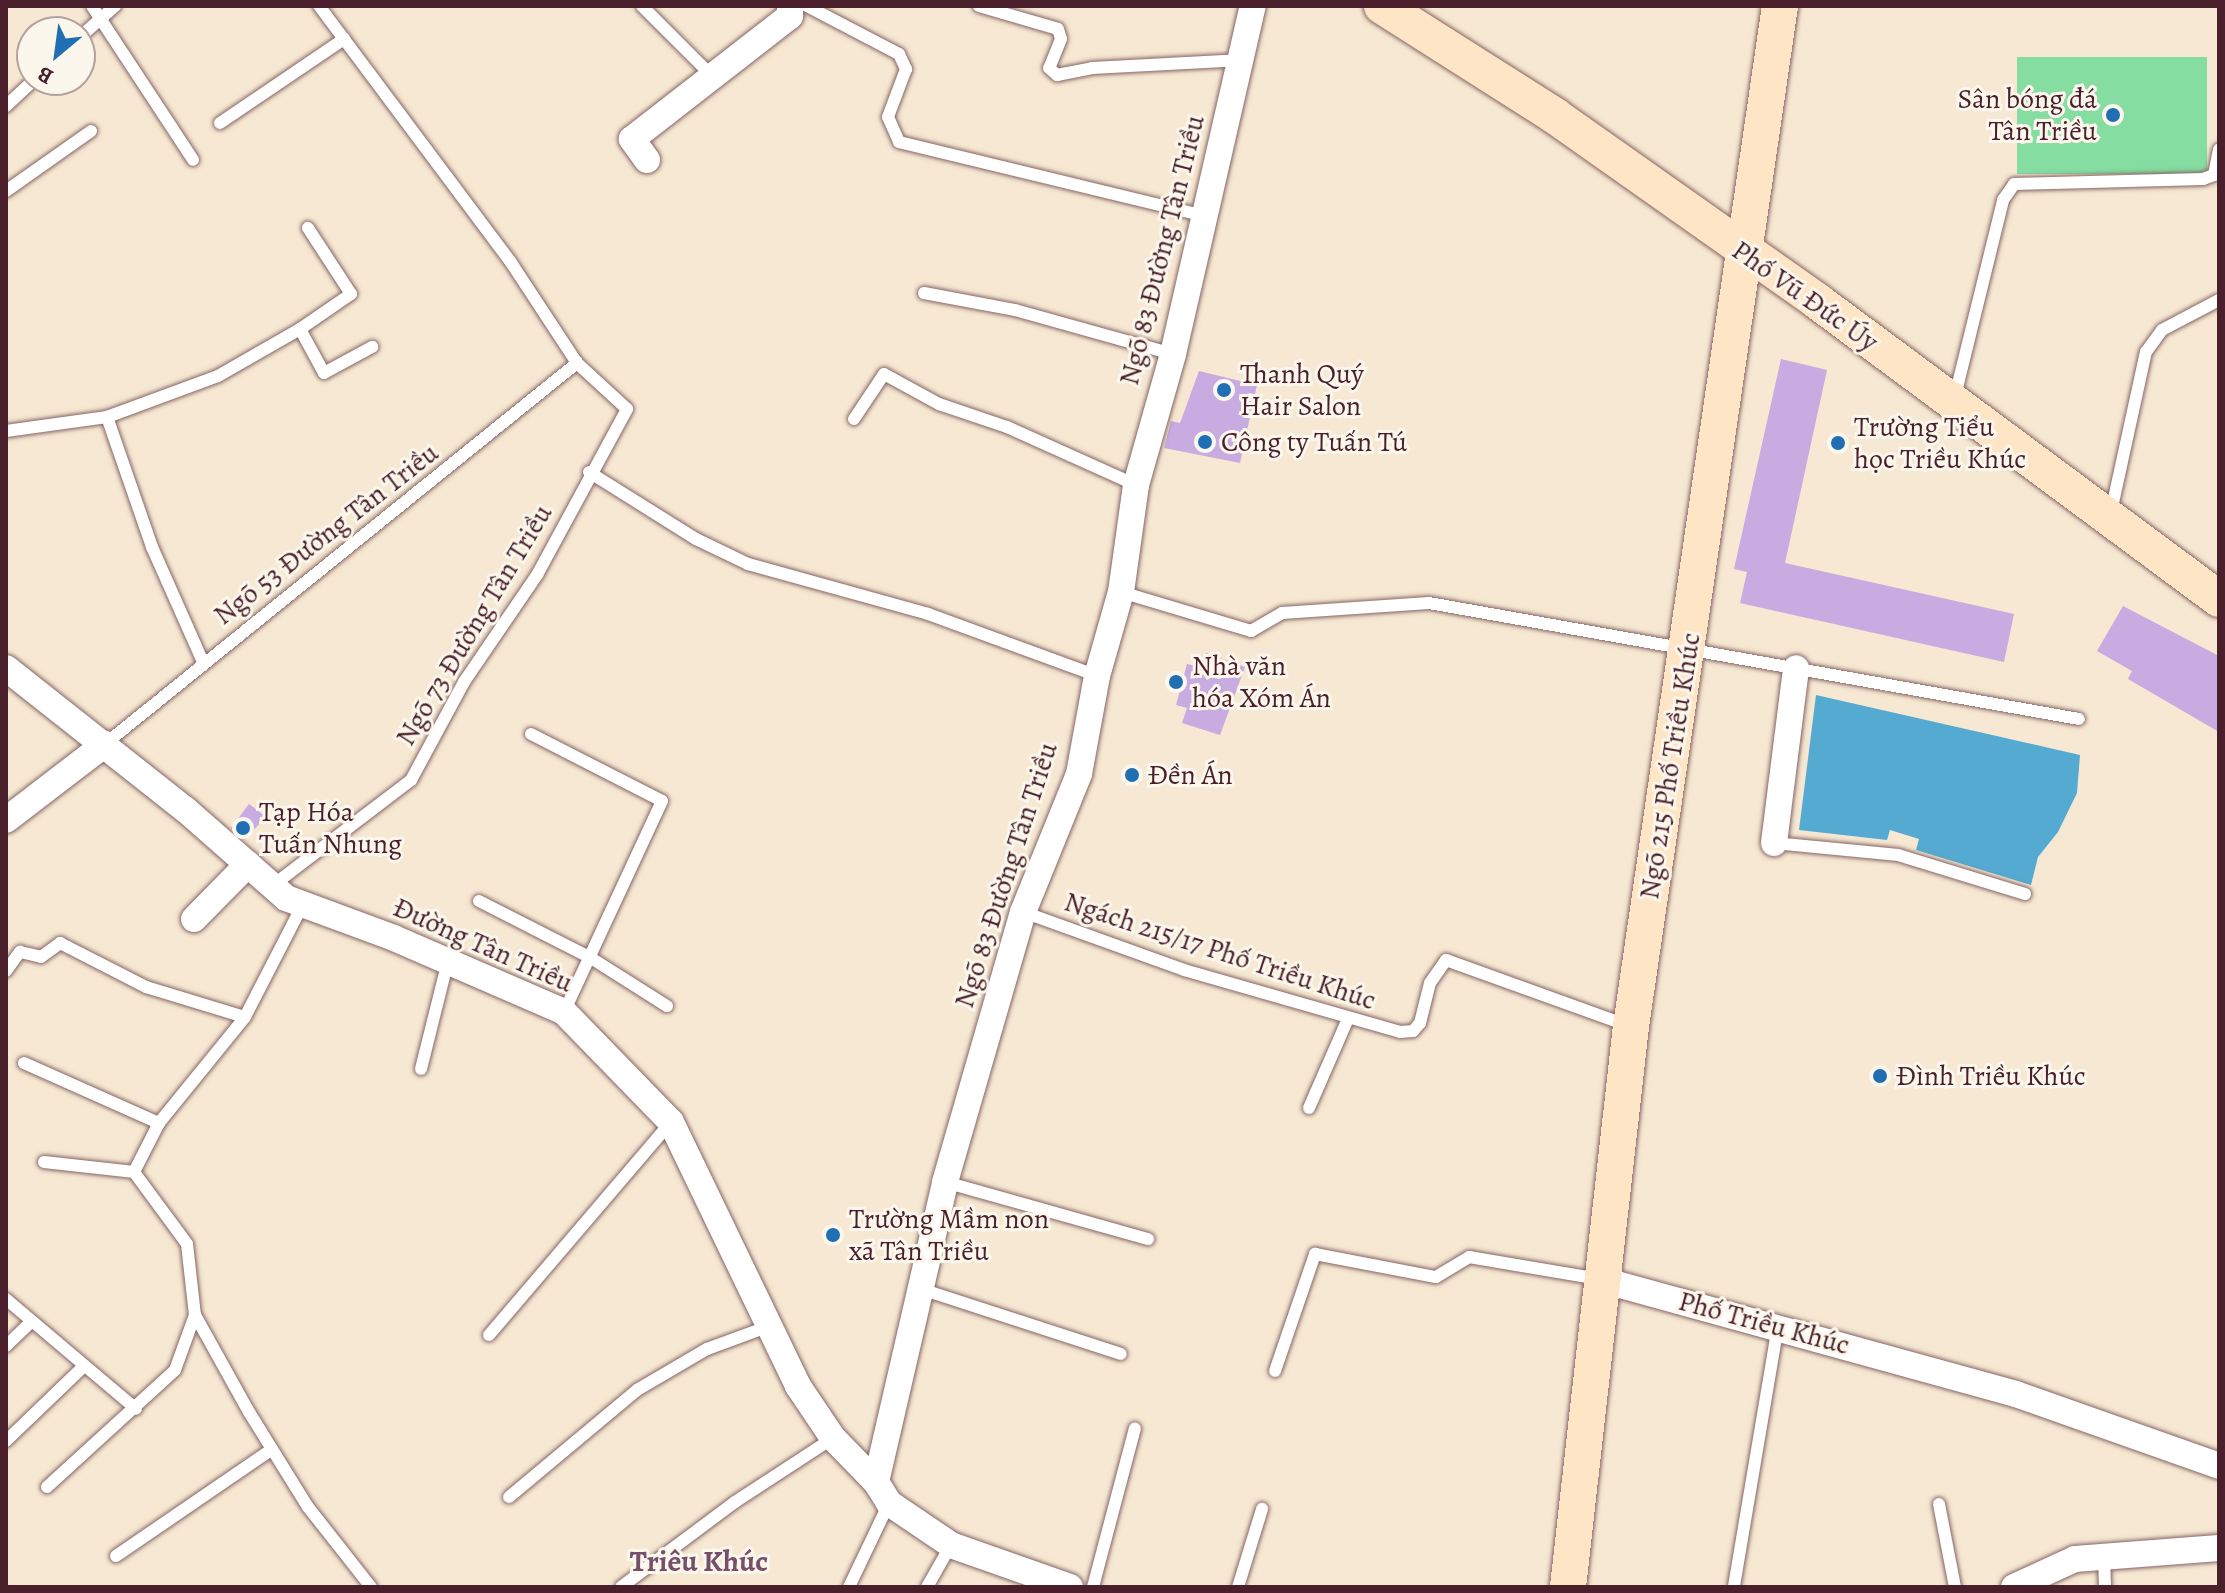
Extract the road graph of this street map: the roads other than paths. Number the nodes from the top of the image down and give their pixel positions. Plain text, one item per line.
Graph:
1 (92, 6) edge
2 (115, 6) edge
3 (319, 6) edge
4 (642, 6) edge
5 (790, 6) edge
6 (807, 6) edge
7 (979, 6) edge
8 (1253, 6) edge
9 (1382, 6) edge
10 (1780, 6) edge
11 (102, 17) junction
12 (96, 22) edge
13 (344, 39) junction
14 (1243, 60) junction
15 (710, 74) junction
16 (220, 123) dead end
17 (91, 131) dead end
18 (2219, 149) edge
19 (193, 160) dead end
20 (647, 160) dead end
21 (6, 191) edge
22 (1204, 216) junction
23 (308, 228) dead end
24 (1742, 252) junction
25 (924, 293) dead end
26 (2219, 300) edge
27 (300, 329) junction
28 (372, 347) dead end
29 (1173, 354) junction
30 (577, 363) junction
31 (1954, 403) junction
32 (107, 417) junction
33 (854, 419) dead end
34 (6, 431) edge
35 (589, 472) junction
36 (1136, 485) junction
37 (2110, 519) junction
38 (1121, 592) junction
39 (2219, 599) edge
40 (1688, 649) junction
41 (203, 662) junction
42 (6, 668) edge
43 (1796, 668) junction
44 (1097, 676) junction
45 (2079, 719) dead end
46 (531, 734) dead end
47 (105, 744) junction
48 (6, 820) edge
49 (1774, 843) joint
50 (248, 864) junction
51 (272, 886) junction
52 (2025, 894) dead end
53 (479, 901) dead end
54 (303, 904) junction
55 (1023, 912) junction
56 (194, 919) dead end
57 (591, 958) junction
58 (448, 961) junction
59 (6, 971) edge
60 (667, 1006) dead end
61 (564, 1012) junction
62 (245, 1017) junction
63 (1347, 1021) junction
64 (1631, 1026) junction
65 (24, 1063) dead end
66 (421, 1069) dead end
67 (1309, 1108) dead end
68 (671, 1122) junction
69 (159, 1123) junction
70 (44, 1162) dead end
71 (134, 1172) junction
72 (945, 1182) junction
73 (1148, 1239) dead end
74 (1602, 1280) junction
75 (921, 1289) junction
76 (6, 1299) edge
77 (195, 1315) junction
78 (30, 1323) junction
79 (770, 1326) junction
80 (1778, 1326) junction
81 (489, 1335) dead end
82 (6, 1346) edge
83 (1121, 1354) dead end
84 (83, 1367) junction
85 (1275, 1371) dead end
86 (136, 1409) junction
87 (1135, 1428) dead end
88 (833, 1438) junction
89 (6, 1441) edge
90 (272, 1449) junction
91 (2219, 1466) edge
92 (47, 1487) dead end
93 (882, 1493) junction
94 (509, 1497) dead end
95 (1939, 1504) dead end
96 (1262, 1509) dead end
97 (951, 1545) junction
98 (2219, 1548) edge
99 (116, 1556) dead end
100 (2104, 1557) junction
101 (1734, 1586) edge
102 (371, 1587) edge
103 (621, 1587) edge
104 (849, 1587) edge
105 (927, 1587) edge
106 (1070, 1587) edge
107 (1093, 1587) edge
108 (1238, 1587) edge
109 (1568, 1587) edge
110 (1955, 1587) edge
111 (2014, 1587) edge
112 (2105, 1587) edge

1 - 11 lane
2 - 11 lane
3 - 13 lane, Ngõ 73 Đường Tân Triều
4 - 15 lane
5 - 15 street
6 - 22 lane
7 - 14 lane
8 - 14 street, Ngõ 83 Đường Tân Triều
9 - 24 street, Phố Vũ Đức Úy
10 - 24 street, Ngõ 215 Phố Triều Khúc
11 - 12 lane
11 - 19 lane
13 - 16 lane
13 - 30 lane, Ngõ 73 Đường Tân Triều
14 - 22 street, Ngõ 83 Đường Tân Triều
15 - 20 street
17 - 21 lane
18 - 31 lane
22 - 29 street, Ngõ 83 Đường Tân Triều
23 - 27 lane
24 - 31 street, Phố Vũ Đức Úy
24 - 40 street, Ngõ 215 Phố Triều Khúc
25 - 29 lane
26 - 37 lane
27 - 28 lane
27 - 32 lane
29 - 36 street, Ngõ 83 Đường Tân Triều
30 - 35 lane, Ngõ 73 Đường Tân Triều
30 - 41 lane, Ngõ 53 Đường Tân Triều
31 - 37 street, Phố Vũ Đức Úy
32 - 34 lane
32 - 41 lane
33 - 36 lane
35 - 44 lane
35 - 51 lane, Ngõ 73 Đường Tân Triều
36 - 38 street, Ngõ 83 Đường Tân Triều
37 - 39 street, Phố Vũ Đức Úy
38 - 40 lane
38 - 44 street, Ngõ 83 Đường Tân Triều
40 - 43 lane
40 - 64 street, Ngõ 215 Phố Triều Khúc
41 - 47 lane, Ngõ 53 Đường Tân Triều
42 - 47 street, Đường Tân Triều
43 - 45 lane
43 - 49 street
44 - 55 street, Ngõ 83 Đường Tân Triều
46 - 57 lane
47 - 48 street
47 - 50 street, Đường Tân Triều
49 - 52 lane
50 - 51 street, Đường Tân Triều
50 - 56 street
51 - 54 street, Đường Tân Triều
53 - 57 lane
54 - 58 street, Đường Tân Triều
54 - 62 lane
55 - 63 lane, Ngách 215/17 Phố Triều Khúc
55 - 72 street, Ngõ 83 Đường Tân Triều
57 - 60 lane
57 - 61 lane
58 - 61 street, Đường Tân Triều
58 - 66 lane
59 - 62 lane
61 - 68 street, Đường Tân Triều
62 - 69 lane
63 - 64 lane, Ngách 215/17 Phố Triều Khúc
63 - 67 lane
64 - 74 street, Ngõ 215 Phố Triều Khúc
65 - 69 lane
68 - 79 street, Đường Tân Triều
68 - 81 lane
69 - 71 lane
70 - 71 lane
71 - 77 lane
72 - 73 lane
72 - 75 street, Ngõ 83 Đường Tân Triều
74 - 80 street, Phố Triều Khúc
74 - 85 lane
74 - 109 street
75 - 83 lane
75 - 93 street, Ngõ 83 Đường Tân Triều
76 - 78 lane
77 - 86 lane
77 - 90 lane
78 - 82 lane
78 - 84 lane
79 - 88 street, Đường Tân Triều
79 - 94 lane
80 - 91 street, Phố Triều Khúc
80 - 101 lane
84 - 86 lane
84 - 89 lane
86 - 92 lane
87 - 107 lane
88 - 93 street, Đường Tân Triều
88 - 103 lane
90 - 99 lane
90 - 102 lane
93 - 97 street, Đường Tân Triều
93 - 104 lane
95 - 110 lane
96 - 108 lane
97 - 105 lane
97 - 106 street, Đường Tân Triều
98 - 100 street
100 - 111 street
100 - 112 lane

